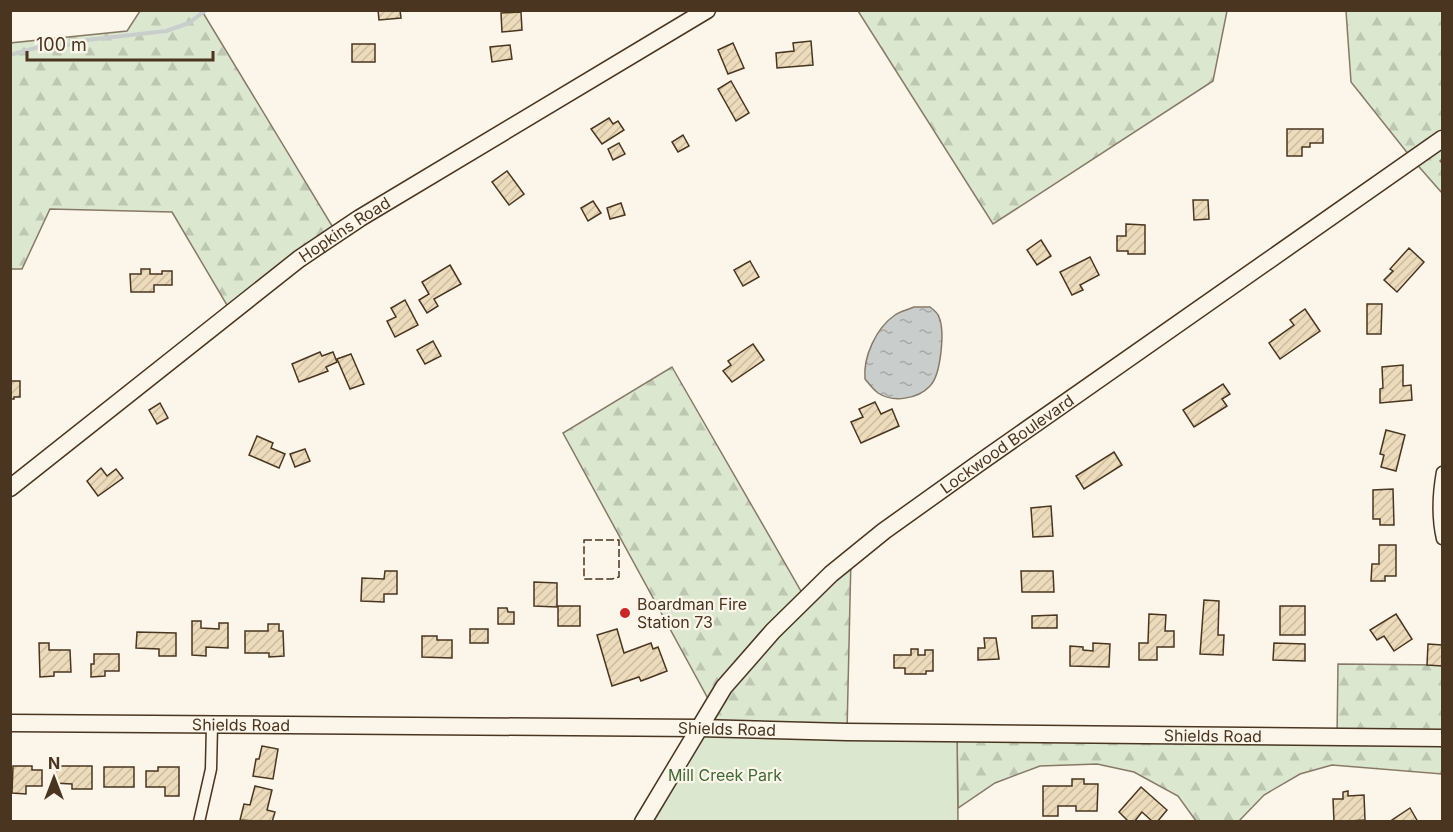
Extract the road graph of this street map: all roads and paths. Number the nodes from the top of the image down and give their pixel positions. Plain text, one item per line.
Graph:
1 (706, 10) edge
2 (1443, 140) edge
3 (1443, 472) edge
4 (10, 488) edge
5 (1443, 539) edge
6 (10, 723) edge
7 (212, 725) junction
8 (699, 728) junction
9 (1443, 738) edge
10 (199, 822) edge
11 (644, 822) edge

1 - 4 main road, Hopkins Road
2 - 8 main road, Lockwood Boulevard
3 - 5 street
6 - 7 main road, Shields Road
7 - 8 main road, Shields Road
7 - 10 street
8 - 9 main road, Shields Road
8 - 11 main road, Lockwood Boulevard

